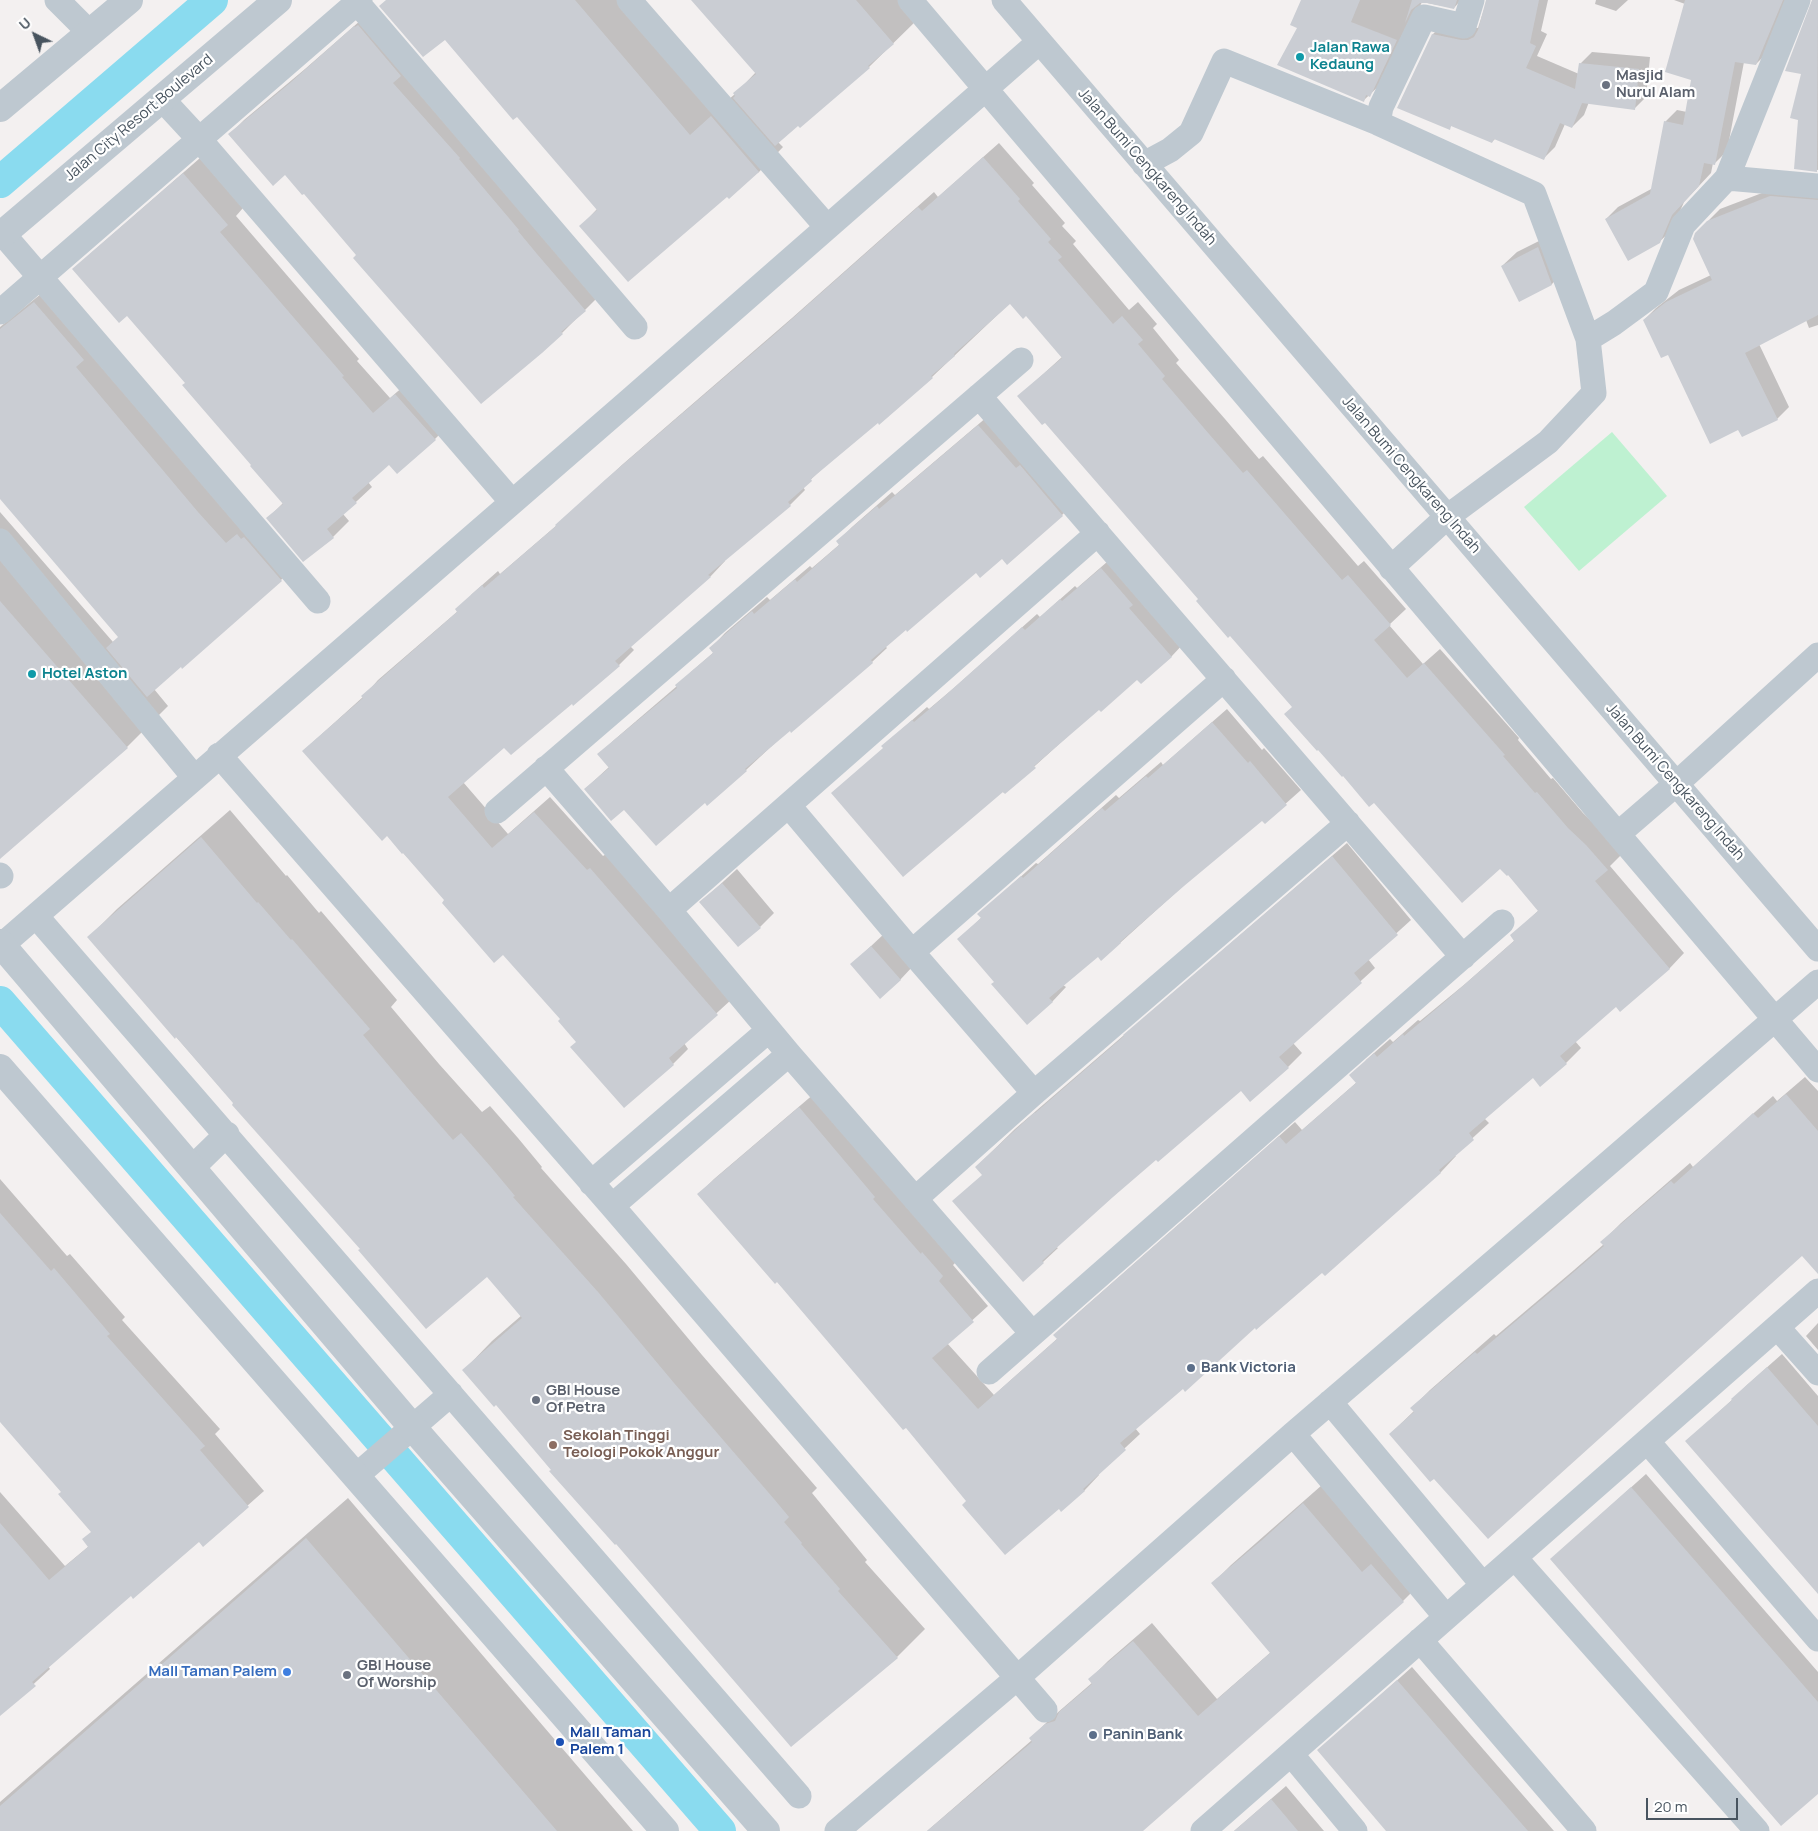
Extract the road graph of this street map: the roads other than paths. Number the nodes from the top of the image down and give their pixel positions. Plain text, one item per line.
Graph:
1 (57, 0) edge
2 (278, 0) edge
3 (629, 0) edge
4 (910, 0) edge
5 (1004, 0) edge
6 (1472, 0) edge
7 (1798, 0) edge
8 (126, 1) edge
9 (357, 1) edge
10 (90, 33) junction
11 (1040, 42) junction
12 (986, 90) junction
13 (162, 99) junction
14 (0, 108) edge
15 (1378, 123) junction
16 (199, 139) junction
17 (1144, 164) junction
18 (1727, 178) junction
19 (1818, 186) edge
20 (827, 227) junction
21 (1, 235) edge
22 (40, 277) junction
23 (0, 312) edge
24 (635, 327) dead end
25 (1588, 339) junction
26 (1021, 360) dead end
27 (979, 396) junction
28 (512, 502) junction
29 (1447, 517) junction
30 (1098, 533) junction
31 (0, 542) edge
32 (1391, 568) junction
33 (318, 601) dead end
34 (1818, 655) edge
35 (1224, 679) junction
36 (219, 755) junction
37 (546, 768) junction
38 (194, 777) junction
39 (1676, 784) junction
40 (789, 806) junction
41 (497, 811) dead end
42 (1348, 823) junction
43 (1618, 834) junction
44 (669, 910) junction
45 (36, 916) junction
46 (1502, 922) dead end
47 (1, 944) edge
48 (1818, 949) edge
49 (912, 952) junction
50 (1463, 956) junction
51 (1818, 982) edge
52 (1774, 1019) junction
53 (769, 1030) junction
54 (789, 1054) junction
55 (0, 1068) edge
56 (1818, 1070) edge
57 (1034, 1093) junction
58 (227, 1134) junction
59 (192, 1168) junction
60 (592, 1183) junction
61 (915, 1199) junction
62 (612, 1206) junction
63 (1818, 1291) edge
64 (1777, 1327) junction
65 (1032, 1333) junction
66 (989, 1372) dead end
67 (1818, 1373) edge
68 (451, 1394) junction
69 (1330, 1402) junction
70 (407, 1433) junction
71 (1293, 1434) junction
72 (1647, 1441) junction
73 (364, 1469) junction
74 (1515, 1558) junction
75 (1483, 1585) junction
76 (1446, 1617) junction
77 (1818, 1639) edge
78 (1420, 1640) junction
79 (1017, 1678) junction
80 (1045, 1710) dead end
81 (1291, 1754) junction
82 (799, 1796) dead end
83 (665, 1831) edge
84 (766, 1831) edge
85 (839, 1831) edge
86 (1203, 1831) edge
87 (1355, 1831) edge
88 (1584, 1831) edge
89 (1757, 1831) edge

1 - 10 street
2 - 13 street, Jalan City Resort Boulevard
3 - 20 street
4 - 12 street
5 - 11 street, Jalan Bumi Cengkareng Indah
6 - 15 street
7 - 18 street
8 - 10 street
9 - 16 street
9 - 24 street
10 - 14 street
11 - 12 street
11 - 17 street, Jalan Bumi Cengkareng Indah
12 - 20 street
12 - 32 street
13 - 16 street
13 - 21 street, Jalan City Resort Boulevard
15 - 17 street
15 - 25 street
16 - 22 street
16 - 28 street
17 - 29 street, Jalan Bumi Cengkareng Indah
18 - 19 street
18 - 25 street
20 - 28 street
21 - 22 street
22 - 23 street
22 - 33 street
25 - 29 street
26 - 27 street
27 - 30 street
27 - 37 street
28 - 36 street
29 - 32 street
29 - 39 street, Jalan Bumi Cengkareng Indah
30 - 35 street
30 - 40 street
31 - 38 street
32 - 43 street
34 - 39 street
35 - 42 street
35 - 49 street
36 - 38 street
36 - 60 street
37 - 41 street
37 - 44 street
38 - 45 street
39 - 43 street
39 - 48 street, Jalan Bumi Cengkareng Indah
40 - 44 street
40 - 49 street
42 - 50 street
42 - 57 street
43 - 52 street
44 - 53 street
45 - 47 street
45 - 58 street
46 - 50 street
47 - 59 street
49 - 57 street
50 - 65 street
51 - 52 street
52 - 56 street
52 - 69 street
53 - 54 street
53 - 60 street
54 - 61 street
54 - 62 street
55 - 73 street
57 - 61 street
58 - 59 street
58 - 68 street
59 - 70 street
60 - 62 street
61 - 65 street
62 - 79 street
63 - 64 street
64 - 67 street
64 - 72 street
65 - 66 street
68 - 70 street
68 - 82 street
69 - 71 street
69 - 75 street
70 - 73 street
70 - 84 street
71 - 76 street
71 - 79 street
72 - 74 street
72 - 77 street
73 - 83 street
74 - 75 street
74 - 89 street
75 - 76 street
76 - 78 street
78 - 81 street
78 - 88 street
79 - 80 street
79 - 85 street
81 - 86 street
81 - 87 street

